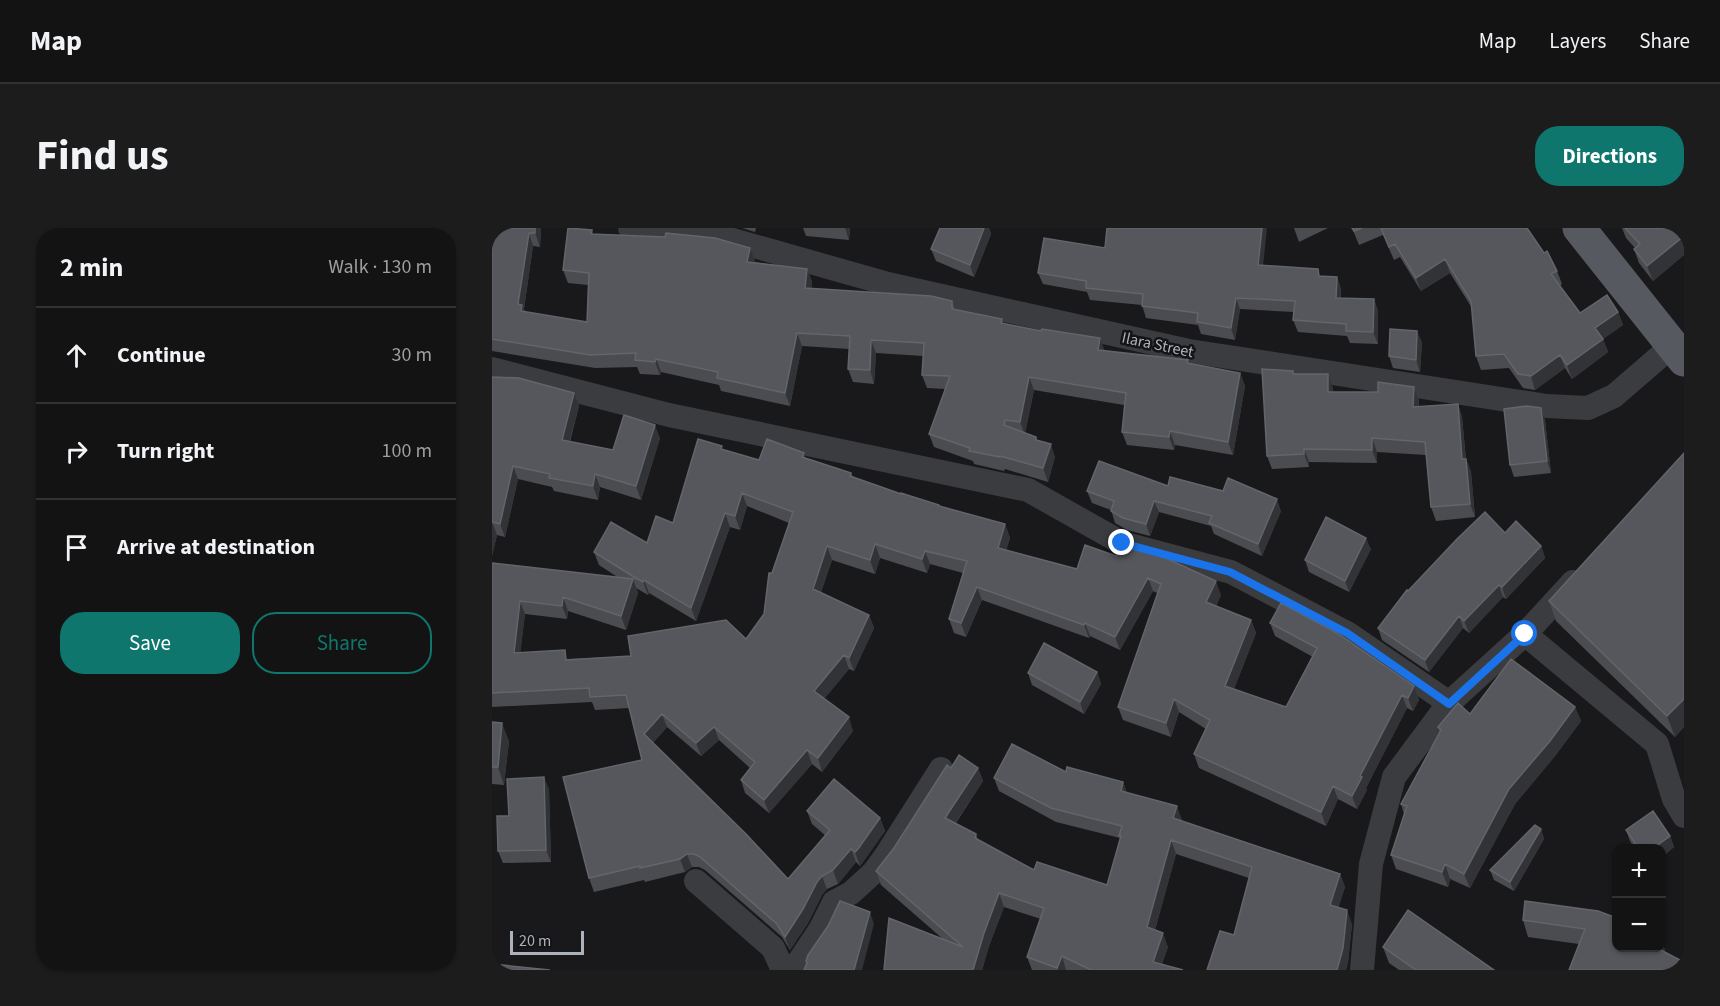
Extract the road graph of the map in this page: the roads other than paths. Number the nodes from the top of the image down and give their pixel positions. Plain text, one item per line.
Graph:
1 (630, 228) edge
2 (1579, 228) edge
3 (1679, 353) edge
4 (492, 369) edge
5 (1589, 565) edge
6 (1525, 634) junction
7 (1449, 704) junction
8 (941, 769) edge
9 (1684, 816) edge
10 (696, 881) dead end
11 (783, 970) edge
12 (796, 970) edge
13 (1362, 970) edge

1 - 3 street, Ilara Street
2 - 3 main road
4 - 7 street
5 - 6 street
6 - 7 street
6 - 9 street
7 - 13 street
8 - 12 street
10 - 11 street

